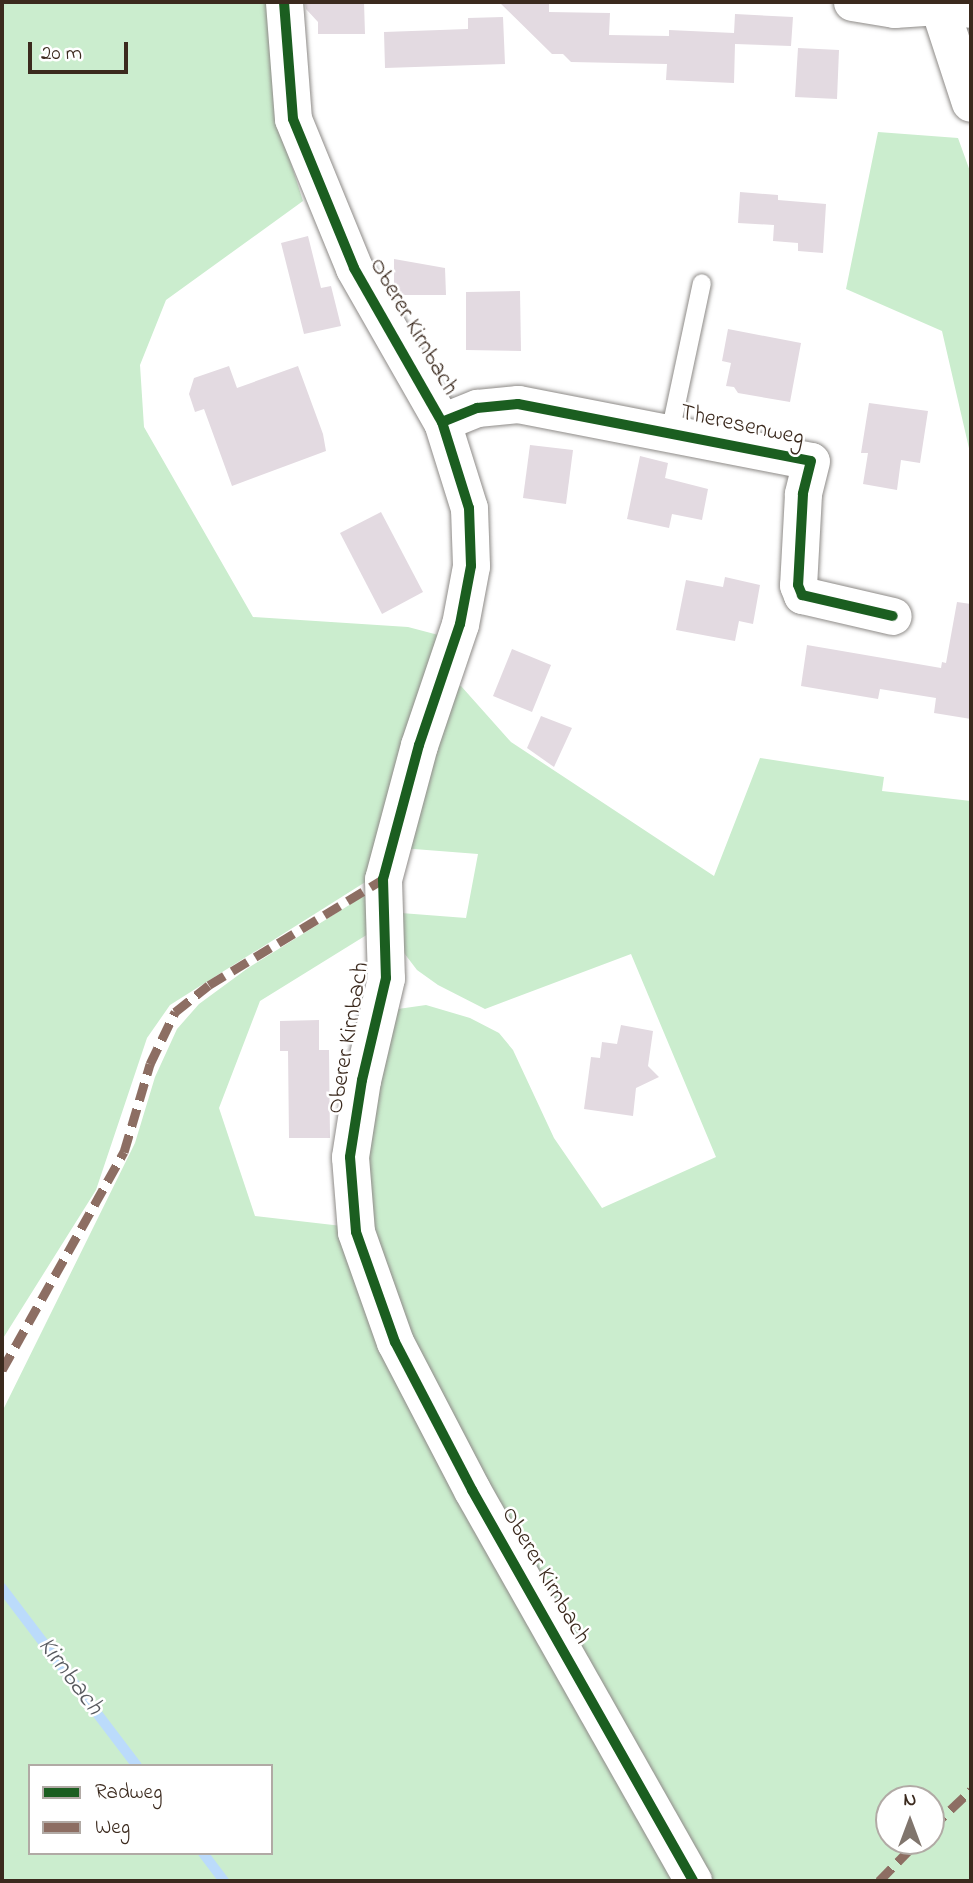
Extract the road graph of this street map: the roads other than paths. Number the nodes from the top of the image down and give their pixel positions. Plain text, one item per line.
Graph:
1 (284, 2) edge
2 (852, 2) edge
3 (949, 6) edge
4 (971, 103) edge
5 (702, 283) dead end
6 (442, 422) junction
7 (670, 433) junction
8 (892, 616) dead end
9 (693, 1881) edge

1 - 6 street, Oberer Kirnbach
2 - 3 street
3 - 4 main road
5 - 7 lane, Theresenweg
6 - 7 street, Theresenweg
6 - 9 street, Oberer Kirnbach
7 - 8 street, Theresenweg

